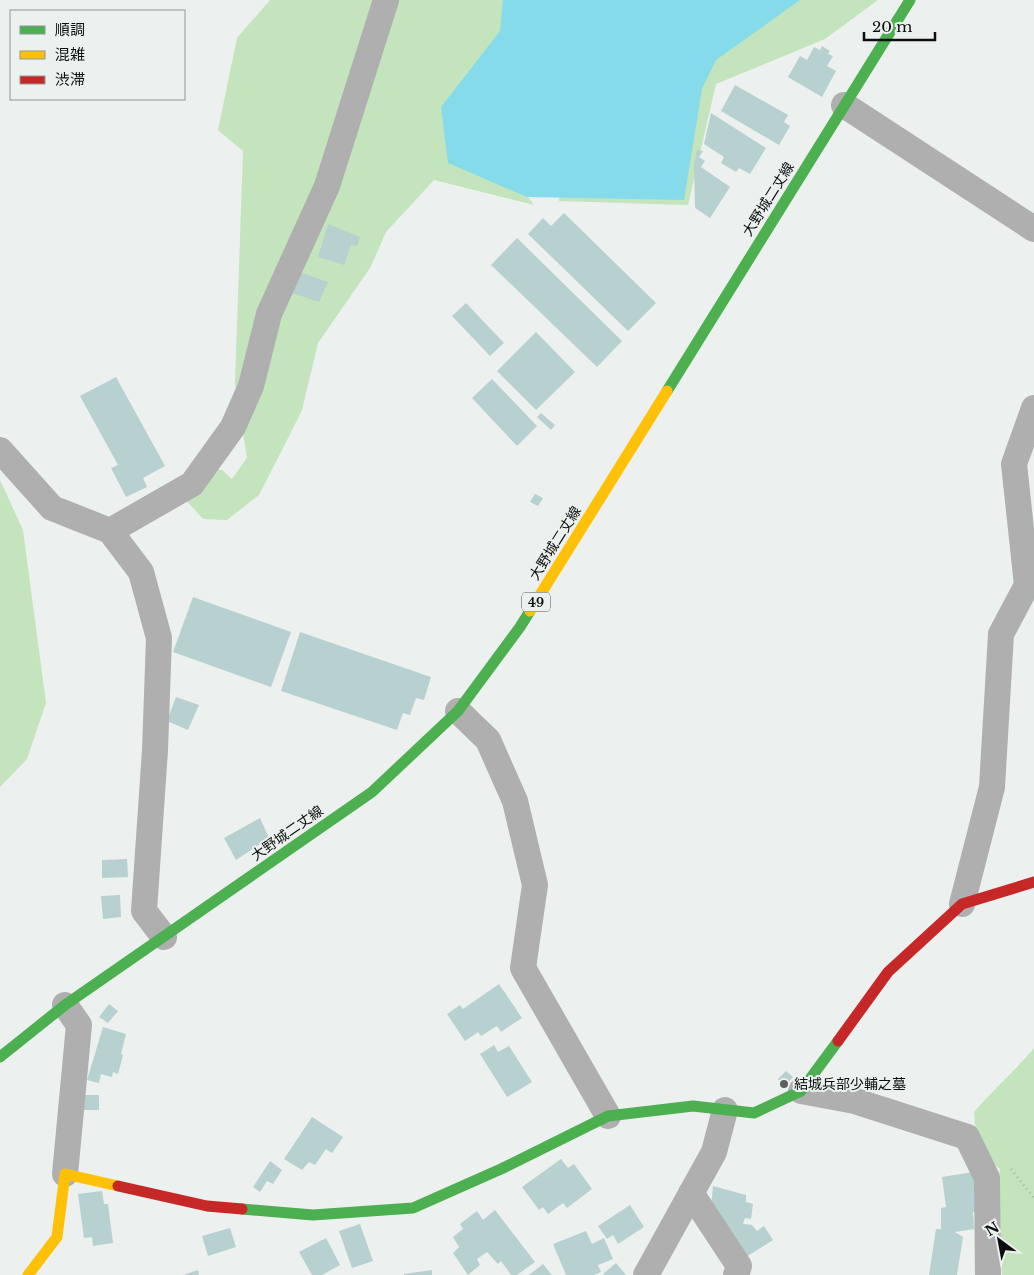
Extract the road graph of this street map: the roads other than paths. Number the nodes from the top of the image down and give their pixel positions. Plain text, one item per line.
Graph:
1 (386, 0) edge
2 (910, 0) edge
3 (844, 105) junction
4 (1034, 229) edge
5 (1034, 408) edge
6 (0, 450) edge
7 (110, 531) junction
8 (458, 711) junction
9 (1034, 882) edge
10 (962, 904) junction
11 (164, 937) junction
12 (65, 1005) junction
13 (0, 1057) edge
14 (801, 1091) junction
15 (726, 1110) junction
16 (608, 1116) junction
17 (65, 1174) junction
18 (692, 1193) junction
19 (28, 1275) edge
20 (646, 1275) edge
21 (736, 1275) edge
22 (988, 1275) edge

1 - 7 street
2 - 3 main road, 大野城二丈線 / 49
3 - 4 street
3 - 8 main road, 大野城二丈線 / 49
5 - 10 street
6 - 7 street
7 - 11 street
8 - 11 main road, 大野城二丈線 / 49
8 - 16 street
9 - 10 main road
10 - 14 main road
11 - 12 main road, 大野城二丈線 / 49
12 - 13 main road, 大野城二丈線 / 49
12 - 17 street
14 - 15 main road
14 - 22 street
15 - 16 main road
15 - 18 street
16 - 17 main road
17 - 19 main road
18 - 20 street
18 - 21 street

